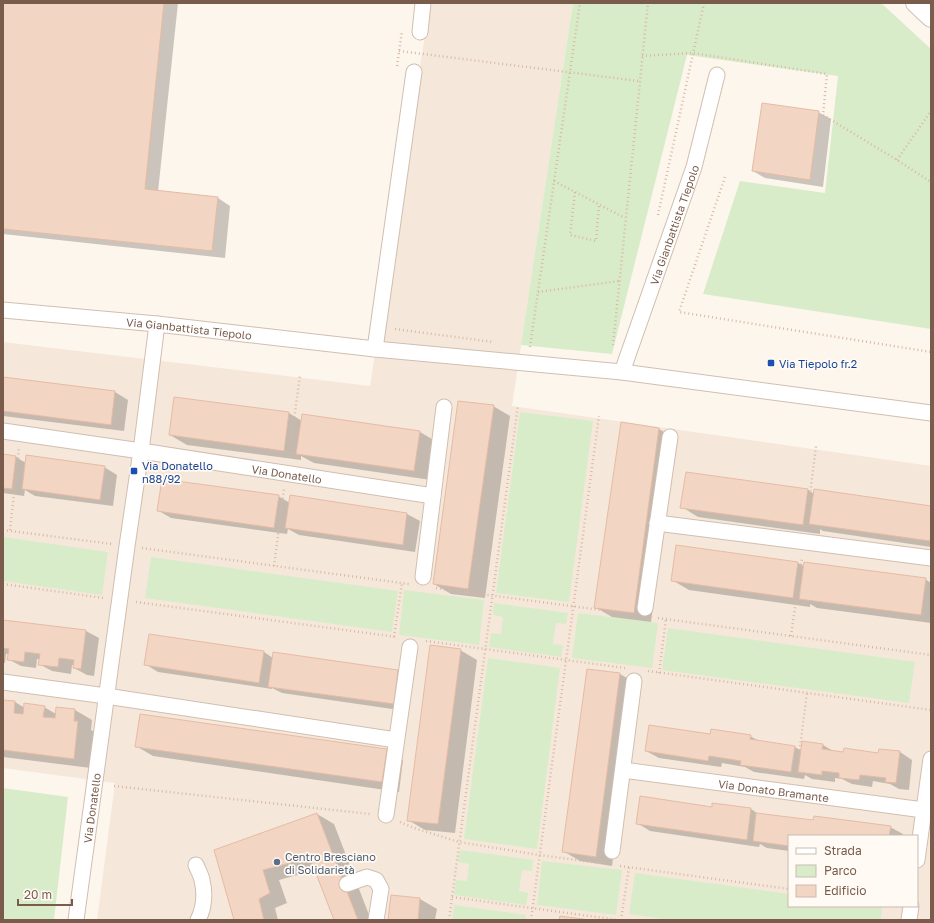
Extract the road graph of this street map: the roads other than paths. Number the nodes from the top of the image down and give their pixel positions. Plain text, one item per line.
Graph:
1 (423, 3) edge
2 (915, 3) edge
3 (931, 18) edge
4 (420, 32) dead end
5 (414, 72) dead end
6 (717, 75) dead end
7 (3, 310) edge
8 (157, 324) junction
9 (375, 349) junction
10 (622, 372) junction
11 (444, 407) dead end
12 (931, 413) edge
13 (3, 431) edge
14 (670, 436) dead end
15 (141, 451) junction
16 (433, 496) junction
17 (657, 523) junction
18 (931, 558) edge
19 (422, 583) road end
20 (644, 613) road end
21 (405, 643) road end
22 (636, 674) road end
23 (3, 682) edge
24 (106, 696) junction
25 (396, 740) junction
26 (931, 759) edge
27 (623, 770) junction
28 (927, 811) edge
29 (386, 815) road end
30 (918, 855) edge
31 (614, 858) road end
32 (196, 865) dead end
33 (347, 884) dead end
34 (911, 907) edge
35 (76, 920) edge
36 (198, 920) edge
37 (376, 920) edge
38 (909, 920) edge

1 - 4 street
2 - 3 street
5 - 9 street
6 - 10 street, Via Gianbattista Tiepolo
7 - 8 street, Via Gianbattista Tiepolo
8 - 9 street, Via Gianbattista Tiepolo
8 - 15 street, Via Donatello
9 - 10 street, Via Gianbattista Tiepolo
10 - 12 street, Via Gianbattista Tiepolo
11 - 16 street
13 - 15 street, Via Donatello
14 - 17 street
15 - 16 street, Via Donatello
15 - 24 street, Via Donatello
16 - 19 street
17 - 18 street
17 - 20 street
21 - 25 street
22 - 27 street
23 - 24 street
24 - 25 street
24 - 35 street, Via Donatello
25 - 29 street
26 - 28 street
27 - 28 street, Via Donato Bramante
27 - 31 street
28 - 30 street
32 - 36 street
33 - 37 street
34 - 38 street

